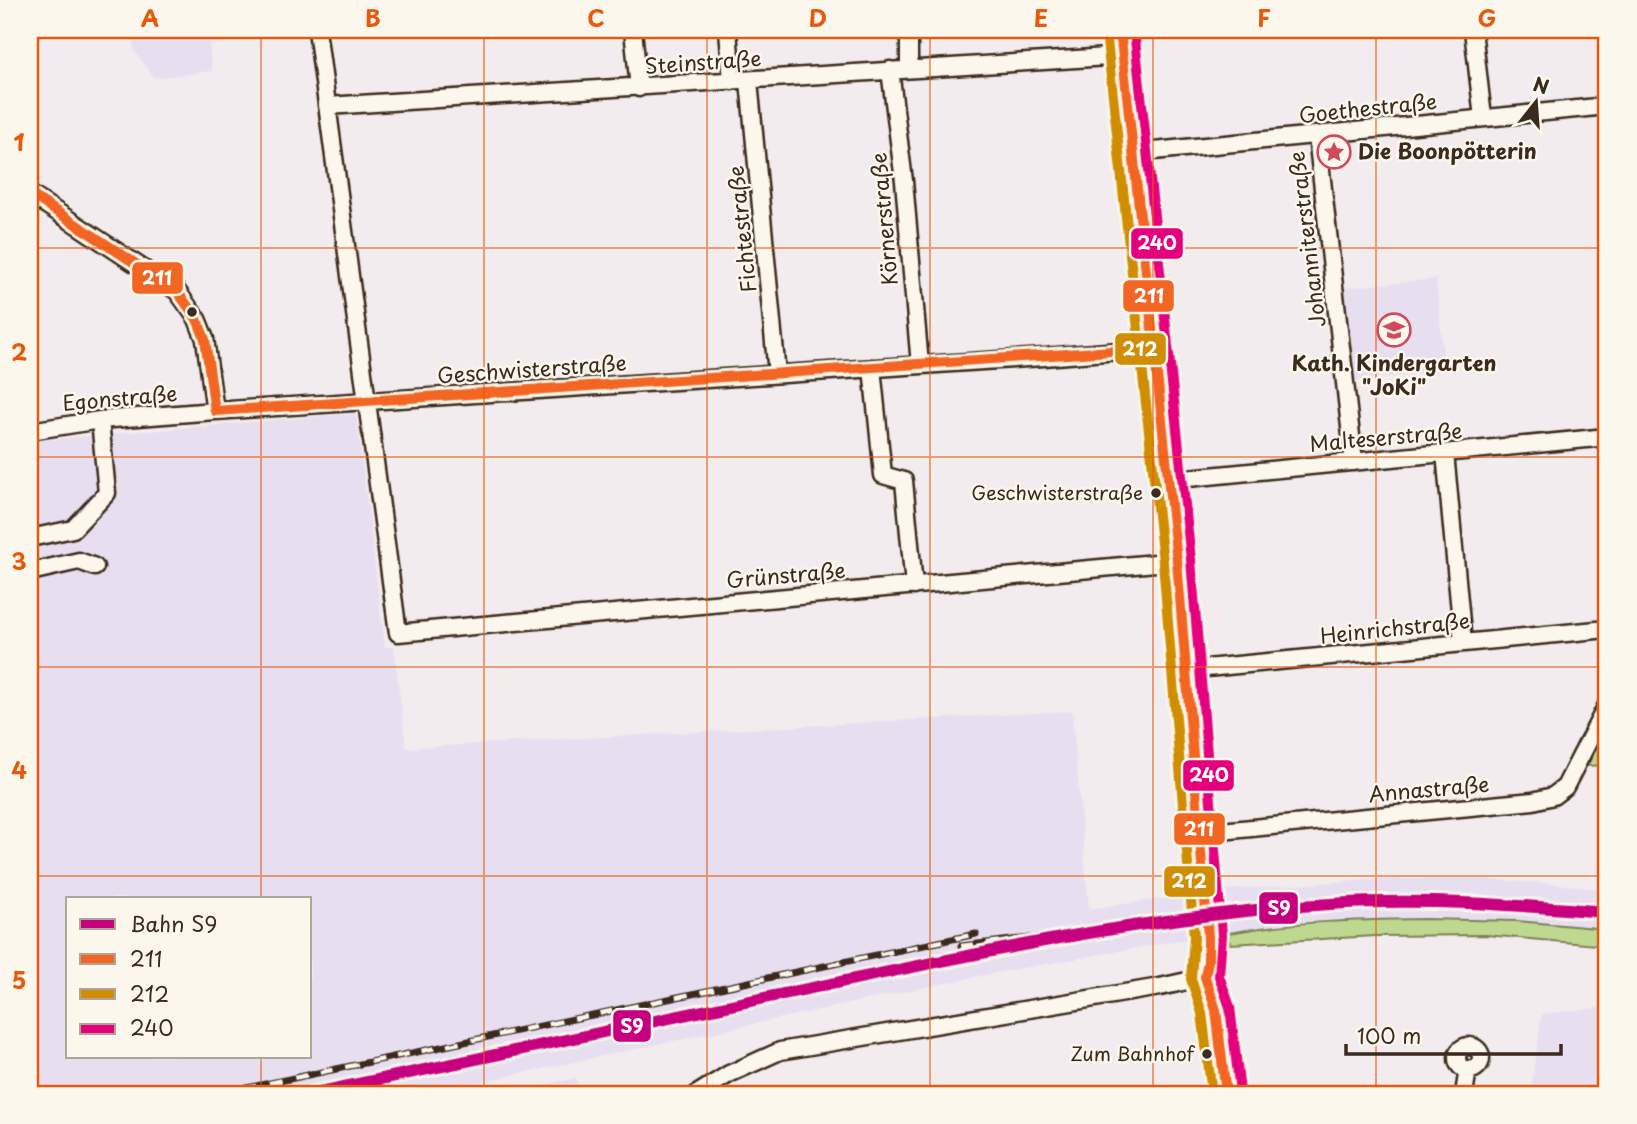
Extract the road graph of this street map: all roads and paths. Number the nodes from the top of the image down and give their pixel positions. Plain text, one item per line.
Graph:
1 (317, 30) edge
2 (633, 30) edge
3 (728, 30) edge
4 (909, 30) edge
5 (1120, 30) edge
6 (1473, 30) edge
7 (1124, 55) junction
8 (909, 68) junction
9 (890, 70) junction
10 (732, 81) junction
11 (750, 81) junction
12 (639, 88) junction
13 (327, 106) junction
14 (1607, 106) edge
15 (1483, 118) junction
16 (1318, 136) junction
17 (1134, 153) junction
18 (30, 194) edge
19 (1156, 348) junction
20 (920, 365) junction
21 (872, 368) junction
22 (776, 374) junction
23 (367, 402) junction
24 (215, 411) junction
25 (100, 420) junction
26 (30, 430) edge
27 (1607, 437) edge
28 (1445, 453) junction
29 (1354, 462) junction
30 (1168, 480) junction
31 (30, 538) edge
32 (1177, 561) junction
33 (95, 568) dead end
34 (30, 572) edge
35 (914, 586) junction
36 (1607, 629) edge
37 (1463, 643) junction
38 (1186, 670) junction
39 (1607, 705) edge
40 (1200, 833) junction
41 (1205, 977) junction
42 (1468, 1069) dead end
43 (696, 1094) edge
44 (1226, 1094) edge
45 (1464, 1094) edge

1 - 13 street
2 - 12 street
3 - 10 street
4 - 8 street
5 - 7 street
6 - 15 street
7 - 8 street, Steinstraße
7 - 17 street
8 - 9 street, Steinstraße
9 - 11 street, Steinstraße
9 - 20 street, Körnerstraße
10 - 11 street, Steinstraße
10 - 12 street, Steinstraße
11 - 22 street, Fichtestraße
12 - 13 street, Steinstraße
13 - 23 street
14 - 15 street, Goethestraße
15 - 16 street, Goethestraße
16 - 17 street, Goethestraße
16 - 29 street, Johanniterstraße
17 - 19 street
18 - 24 street
19 - 20 street, Geschwisterstraße
19 - 30 street
20 - 21 street, Geschwisterstraße
21 - 22 street, Geschwisterstraße
21 - 35 street
22 - 23 street, Geschwisterstraße
23 - 24 street, Geschwisterstraße
23 - 35 street, Grünstraße
24 - 25 street, Egonstraße
25 - 26 street, Egonstraße
25 - 31 street
27 - 28 street, Malteserstraße
28 - 29 street, Malteserstraße
28 - 37 street
29 - 30 street, Malteserstraße
30 - 32 street
32 - 35 street, Grünstraße
32 - 38 street
33 - 34 street
36 - 37 street, Heinrichstraße
37 - 38 street, Heinrichstraße
38 - 40 street
39 - 40 street, Annastraße
40 - 41 street
41 - 43 street
41 - 44 street
42 - 45 street

